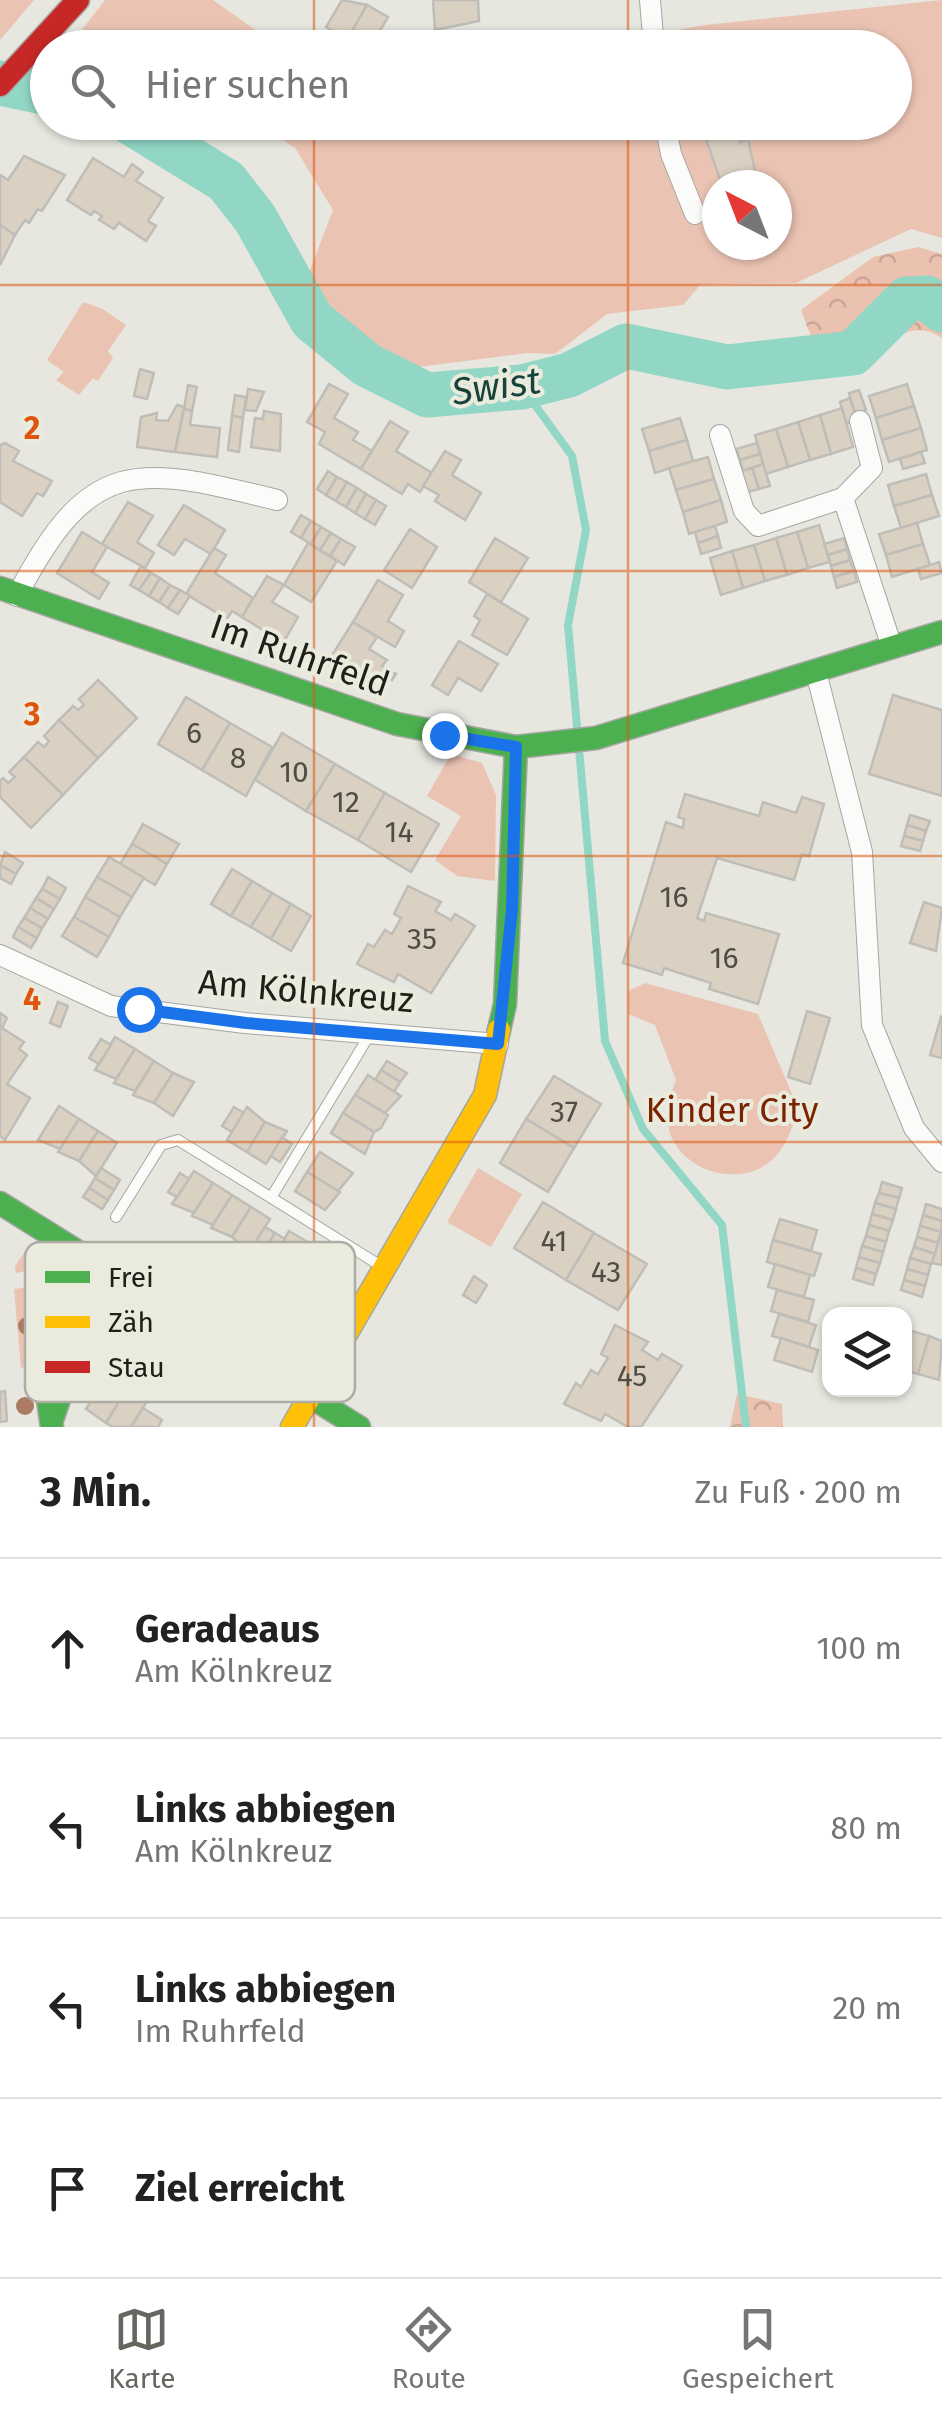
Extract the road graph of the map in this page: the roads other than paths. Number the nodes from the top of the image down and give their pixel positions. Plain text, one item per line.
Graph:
1 (78, 0) edge
2 (650, 0) edge
3 (50, 30) edge
4 (652, 30) edge
5 (30, 52) edge
6 (0, 85) edge
7 (668, 140) edge
8 (695, 214) dead end
9 (860, 421) dead end
10 (720, 435) dead end
11 (842, 498) junction
12 (277, 500) dead end
13 (8, 592) edge
14 (942, 632) edge
15 (892, 648) junction
16 (816, 672) junction
17 (528, 747) junction
18 (0, 954) edge
19 (370, 1034) junction
20 (498, 1044) junction
21 (942, 1162) edge
22 (272, 1196) junction
23 (0, 1203) edge
24 (116, 1217) dead end
25 (64, 1242) edge
26 (343, 1242) edge
27 (355, 1250) edge
28 (386, 1270) junction
29 (355, 1321) edge
30 (307, 1402) edge
31 (319, 1402) edge
32 (292, 1427) edge
33 (359, 1427) edge

1 - 3 street
2 - 4 street
5 - 6 street
7 - 8 street
9 - 11 street
10 - 11 street
11 - 15 street
12 - 13 street
13 - 17 street, Im Ruhrfeld
14 - 15 street, Im Ruhrfeld
15 - 16 street, Im Ruhrfeld
16 - 17 street, Im Ruhrfeld
16 - 21 street
17 - 20 street
18 - 19 street, Am Kölnkreuz
19 - 20 street, Am Kölnkreuz
19 - 22 lane
20 - 28 street
22 - 24 lane
22 - 26 lane
23 - 25 street
27 - 28 lane
28 - 29 street
30 - 32 street
31 - 33 street

